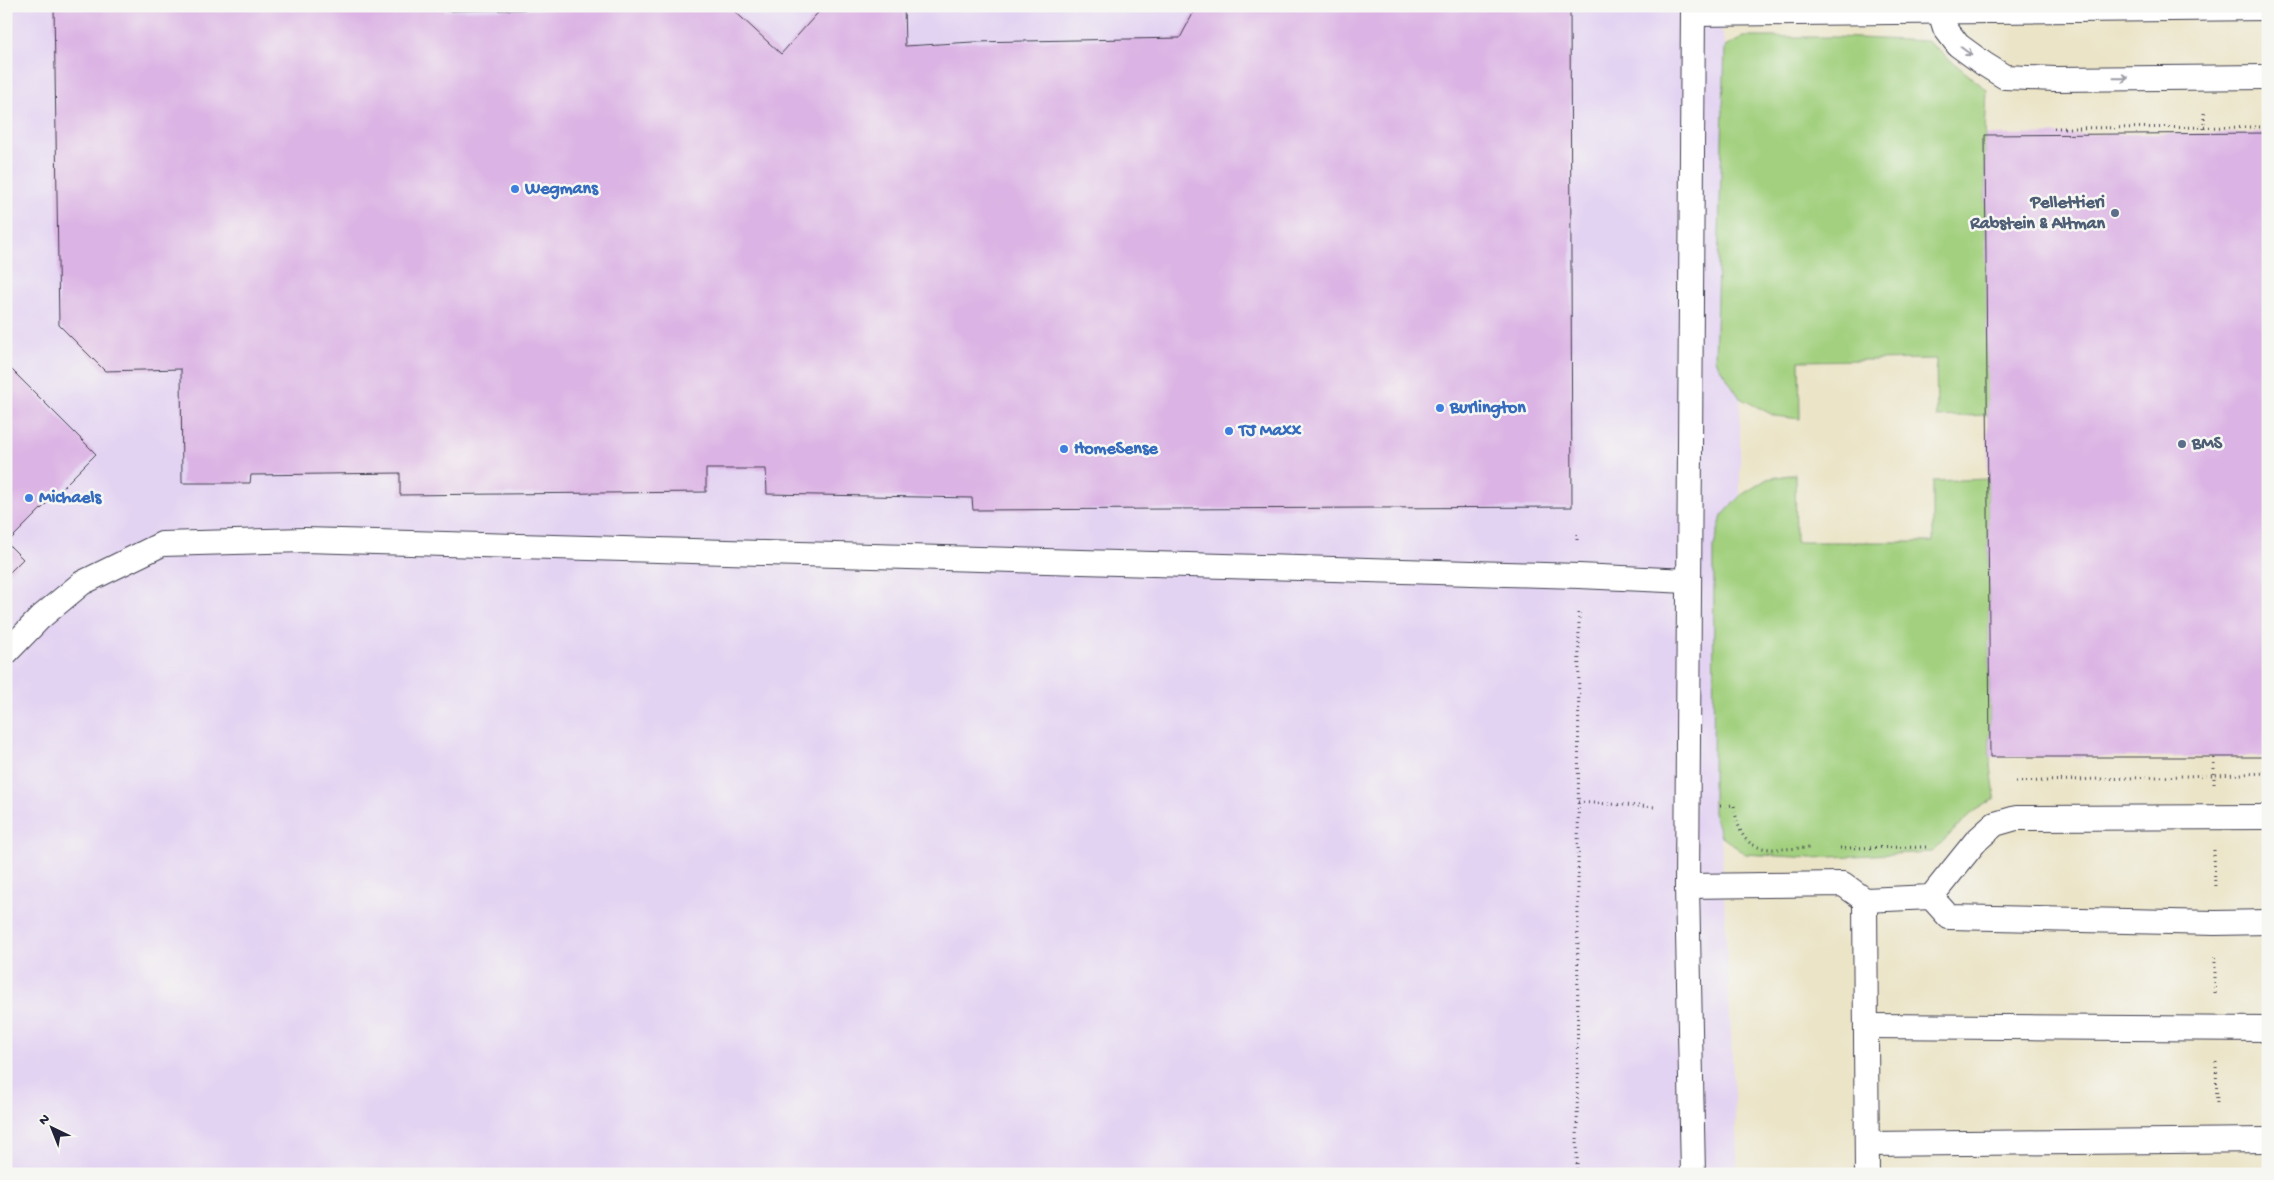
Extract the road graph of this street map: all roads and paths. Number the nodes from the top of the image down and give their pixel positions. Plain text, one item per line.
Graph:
1 (2268, 8) edge
2 (1854, 9) edge
3 (1693, 10) edge
4 (1940, 12) junction
5 (2268, 77) edge
6 (2268, 127) edge
7 (2054, 128) dead end
8 (1577, 534) dead end
9 (1579, 576) junction
10 (1688, 581) junction
11 (6, 653) edge
12 (2214, 757) dead end
13 (2268, 773) edge
14 (2214, 776) junction
15 (2015, 782) dead end
16 (1578, 802) junction
17 (1656, 806) dead end
18 (1713, 806) dead end
19 (2214, 817) junction
20 (2268, 817) edge
21 (1929, 847) dead end
22 (1815, 848) dead end
23 (1834, 848) dead end
24 (1686, 886) junction
25 (1931, 897) junction
26 (1865, 900) junction
27 (2268, 922) edge
28 (2215, 923) junction
29 (1867, 1026) junction
30 (2268, 1029) edge
31 (2215, 1030) junction
32 (2268, 1140) edge
33 (2217, 1141) junction
34 (1867, 1144) junction
35 (1577, 1174) edge
36 (1693, 1174) edge
37 (1867, 1174) edge

1 - 4 lane
2 - 3 lane
2 - 4 lane
3 - 10 lane
4 -> 5 lane
6 - 7 path
8 - 9 path
9 - 10 lane
9 - 11 lane
9 - 16 path
10 - 24 lane
12 - 14 path
13 - 14 path
14 - 15 path
14 - 19 path
16 - 17 path
16 - 35 path
18 - 22 path
19 - 20 lane
19 - 25 lane
19 - 28 path
21 - 23 path
24 - 26 lane
24 - 36 lane
25 - 26 lane
25 - 28 lane
26 - 29 lane
27 - 28 lane
28 - 31 path
29 - 31 lane
29 - 34 lane
30 - 31 lane
31 - 33 path
32 - 33 lane
33 - 34 lane
34 - 37 lane

